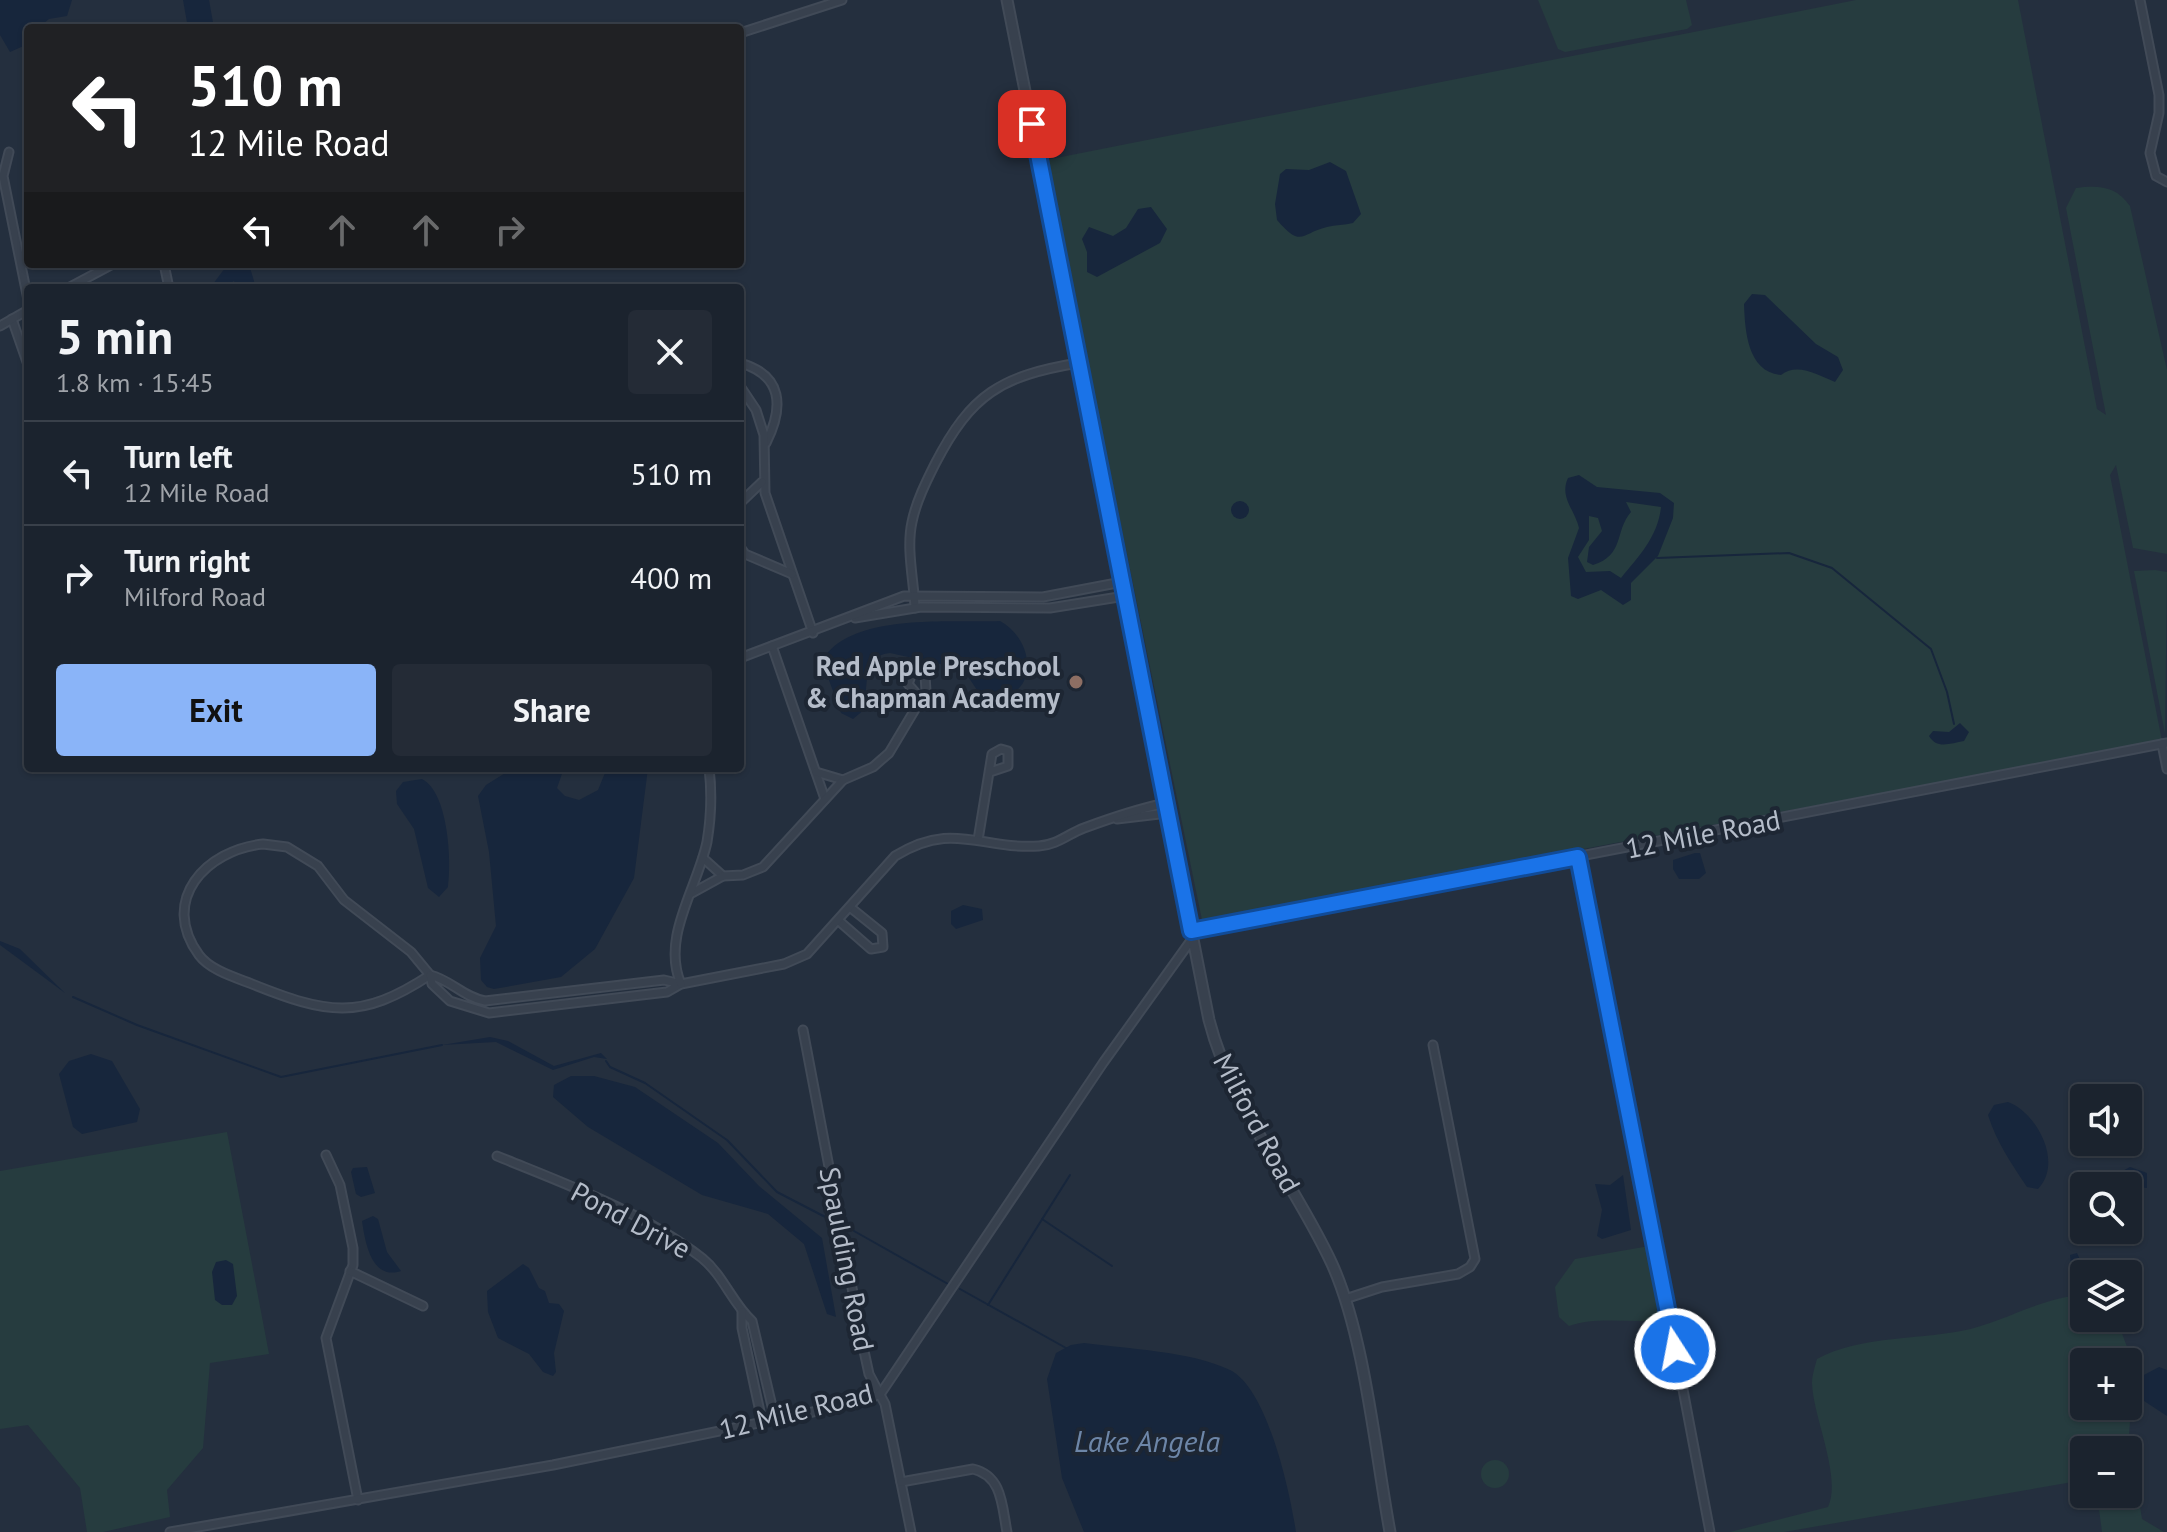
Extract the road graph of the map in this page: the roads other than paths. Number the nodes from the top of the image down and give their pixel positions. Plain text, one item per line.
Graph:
1 (842, 0) edge
2 (1007, 0) edge
3 (2140, 0) edge
4 (744, 32) edge
5 (9, 152) dead end
6 (2167, 182) edge
7 (106, 268) edge
8 (25, 284) edge
9 (76, 284) edge
10 (24, 312) edge
11 (12, 319) junction
12 (0, 326) edge
13 (24, 354) edge
14 (1078, 363) junction
15 (744, 364) edge
16 (744, 392) edge
17 (765, 445) junction
18 (762, 482) junction
19 (744, 499) edge
20 (744, 553) edge
21 (792, 574) junction
22 (1122, 582) junction
23 (915, 595) junction
24 (1125, 596) junction
25 (915, 608) junction
26 (853, 618) junction
27 (813, 633) junction
28 (772, 646) junction
29 (744, 655) edge
30 (922, 700) dead end
31 (2165, 744) edge
32 (2167, 769) edge
33 (709, 772) edge
34 (816, 772) junction
35 (990, 772) dead end
36 (843, 780) junction
37 (825, 799) junction
38 (1167, 808) junction
39 (978, 840) junction
40 (1578, 857) junction
41 (703, 858) junction
42 (723, 876) junction
43 (692, 893) junction
44 (851, 908) junction
45 (839, 921) junction
46 (1192, 935) junction
47 (430, 975) junction
48 (681, 984) junction
49 (803, 1030) dead end
50 (1433, 1045) dead end
51 (326, 1155) dead end
52 (497, 1156) dead end
53 (350, 1271) junction
54 (1345, 1299) junction
55 (423, 1306) dead end
56 (742, 1312) junction
57 (764, 1371) junction
58 (753, 1374) junction
59 (881, 1393) junction
60 (775, 1419) junction
61 (762, 1421) junction
62 (901, 1482) junction
63 (358, 1500) junction
64 (170, 1532) edge
65 (911, 1532) edge
66 (1007, 1532) edge
67 (1390, 1532) edge
68 (1710, 1532) edge

1 - 4 street
2 - 14 street, Milford Road
3 - 6 street
5 - 8 street
7 - 9 street
10 - 11 street
11 - 12 street
11 - 13 street
14 - 22 street, Milford Road
14 - 23 street
15 - 17 street
16 - 17 street
17 - 18 street
18 - 19 street
18 - 21 street
20 - 21 street
21 - 27 street
22 - 23 street
22 - 24 street, Milford Road
23 - 25 street
23 - 26 street
24 - 25 street
24 - 38 street, Milford Road
25 - 26 street
26 - 27 street
27 - 28 street
28 - 29 street
28 - 34 street
30 - 36 street
31 - 32 street
31 - 40 street, 12 Mile Road
33 - 41 street
34 - 36 street
34 - 37 street
35 - 39 street
36 - 37 street
37 - 42 street
38 - 39 street
38 - 46 street, Milford Road
39 - 44 street
40 - 46 street, 12 Mile Road
40 - 68 street
41 - 42 street
41 - 43 street
42 - 43 street
43 - 48 street
44 - 45 street
44 - 45 street
45 - 48 street
46 - 54 street, Milford Road
46 - 59 street, 12 Mile Road
47 - 47 street
47 - 48 street
47 - 48 street
49 - 59 street, Spaulding Road
50 - 54 street
51 - 53 street
52 - 56 street, Pond Drive
53 - 55 street
53 - 63 street
54 - 67 street, Milford Road
56 - 57 street, Pond Drive
56 - 58 street, Pond Drive
57 - 58 street
57 - 60 street, Pond Drive
58 - 61 street, Pond Drive
59 - 60 street, 12 Mile Road
59 - 62 street, Spaulding Road
60 - 61 street, 12 Mile Road
61 - 63 street, 12 Mile Road
62 - 65 street, Spaulding Road
62 - 66 street
63 - 64 street, 12 Mile Road

